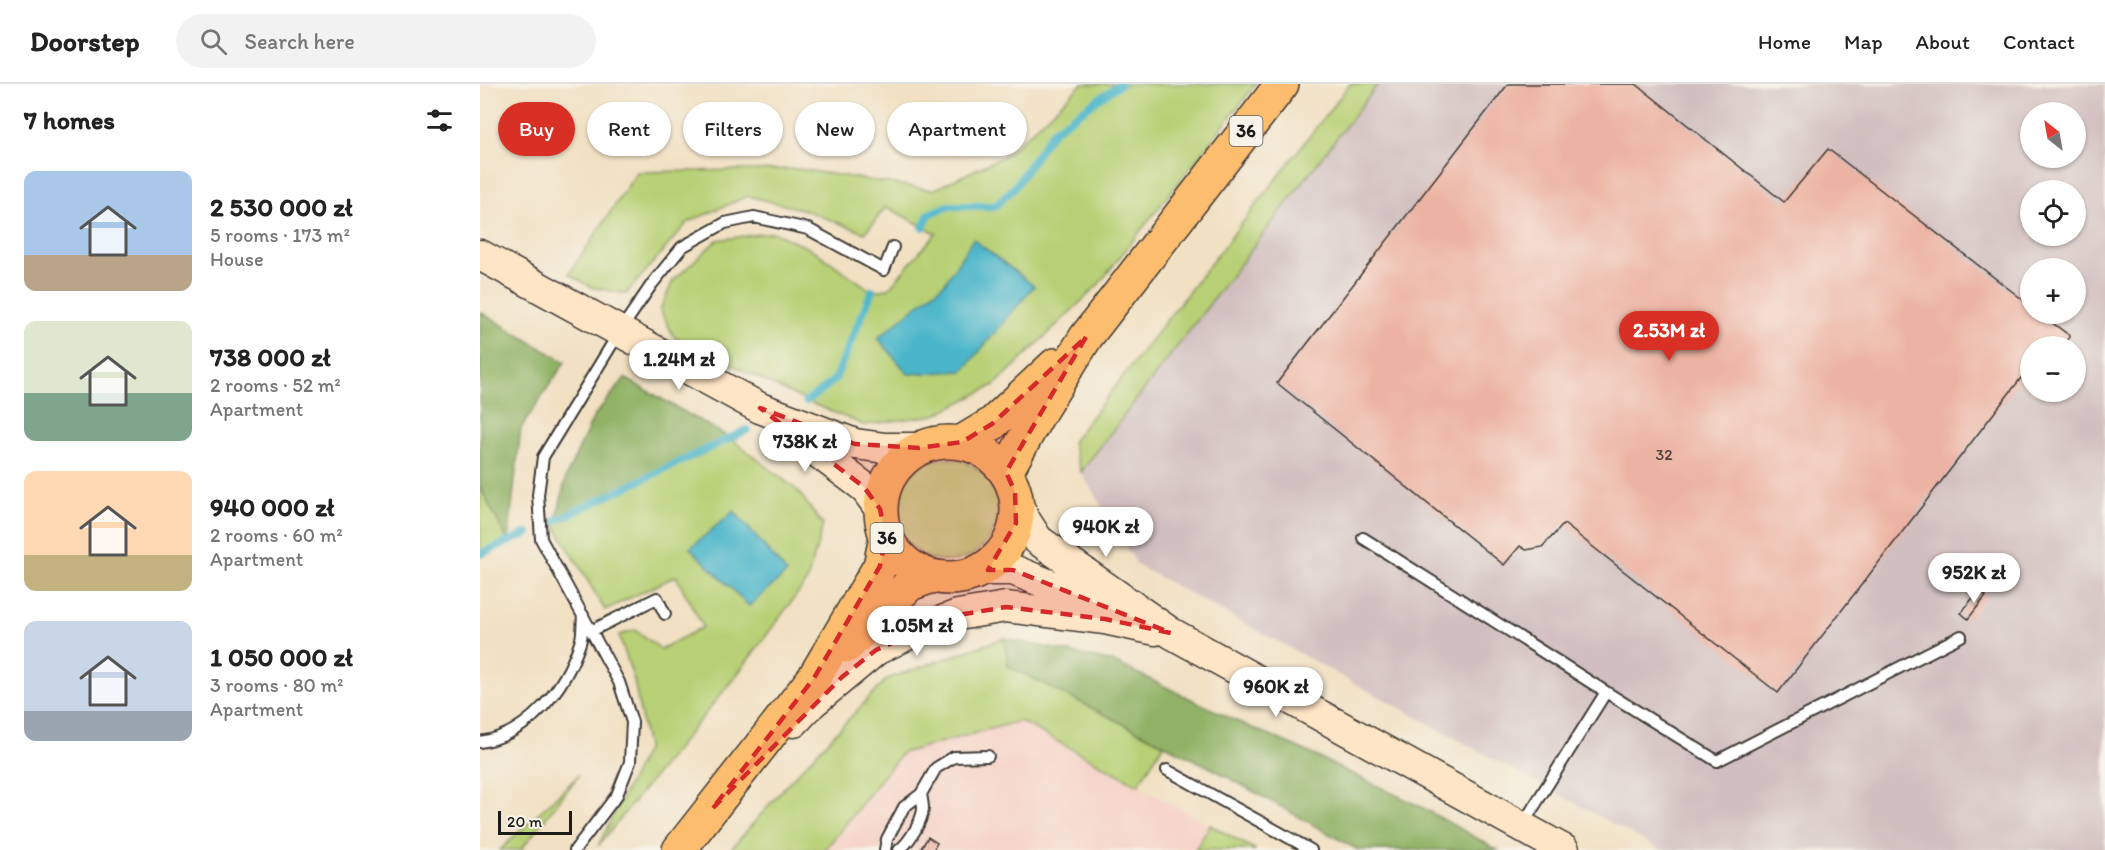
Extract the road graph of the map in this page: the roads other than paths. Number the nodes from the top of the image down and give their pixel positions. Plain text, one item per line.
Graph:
1 (1282, 84) edge
2 (893, 247) dead end
3 (480, 255) edge
4 (621, 331) junction
5 (1086, 337) junction
6 (760, 408) junction
7 (962, 442) junction
8 (919, 448) junction
9 (1006, 472) junction
10 (1017, 503) junction
11 (883, 523) junction
12 (1363, 538) dead end
13 (981, 570) junction
14 (932, 576) junction
15 (665, 614) dead end
16 (583, 615) junction
17 (591, 631) junction
18 (1171, 633) junction
19 (1961, 636) dead end
20 (814, 678) junction
21 (1606, 692) junction
22 (480, 742) edge
23 (988, 756) dead end
24 (1167, 770) dead end
25 (921, 794) junction
26 (712, 809) junction
27 (1521, 826) junction
28 (575, 850) edge
29 (679, 850) edge
30 (885, 850) edge
31 (899, 850) edge
32 (1311, 850) edge
33 (1564, 850) edge

1 - 5 main road, 36
2 - 4 lane
3 - 4 main road
4 - 6 main road
4 - 16 lane
5 - 7 main road, 36
5 - 9 main road, 36
6 - 8 main road
6 - 11 main road
7 - 8 main road, 36
7 - 9 main road, 36
8 - 11 main road, 36
9 - 10 main road, 36
10 - 13 main road, 36
10 - 18 main road
11 - 14 main road, 36
11 - 20 main road, 36
12 - 21 lane
13 - 14 main road, 36
13 - 18 main road
14 - 20 main road, 36
15 - 17 lane
16 - 17 lane
16 - 22 lane
17 - 28 lane
18 - 26 main road
18 - 27 main road
19 - 21 lane
20 - 26 main road, 36
21 - 27 lane
23 - 25 lane
24 - 32 lane
25 - 30 lane
25 - 31 lane
26 - 29 main road, 36
27 - 33 main road

